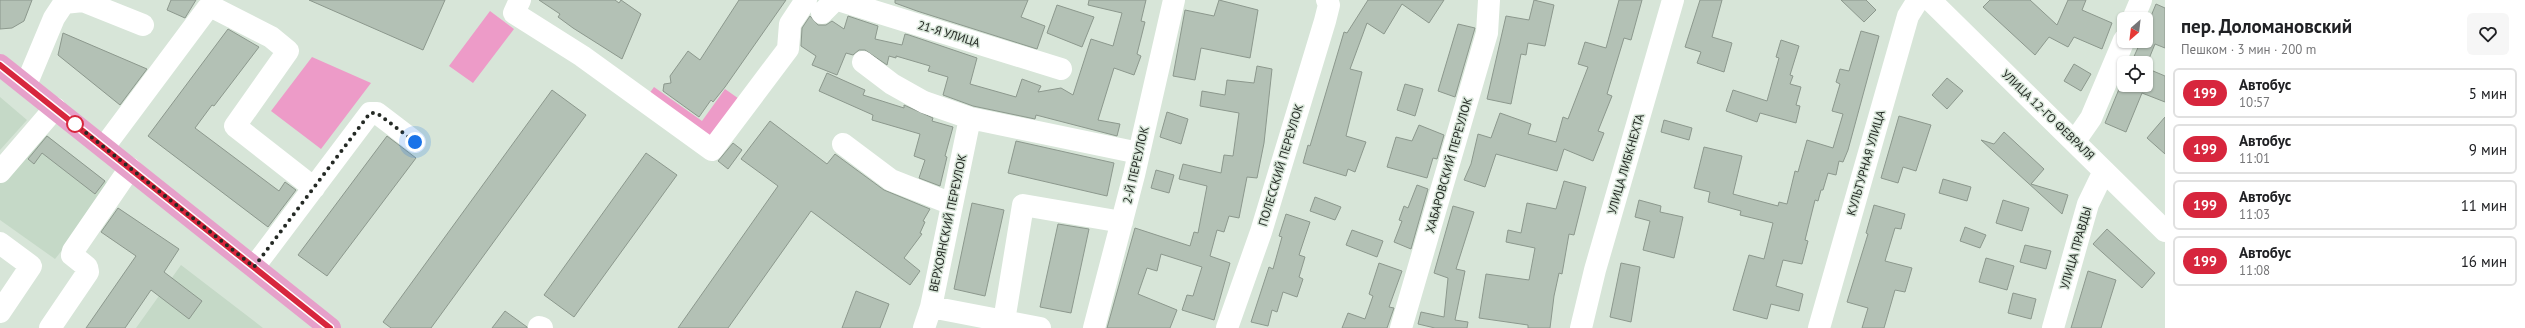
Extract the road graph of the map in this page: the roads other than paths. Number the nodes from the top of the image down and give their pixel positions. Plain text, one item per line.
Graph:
1 (520, 0) edge
2 (1174, 0) edge
3 (1327, 0) edge
4 (1489, 0) edge
5 (1673, 0) edge
6 (1918, 0) edge
7 (1930, 0) edge
8 (2141, 0) edge
9 (825, 3) edge
10 (2136, 12) edge
11 (143, 26) dead end
12 (2121, 48) edge
13 (863, 62) dead end
14 (0, 65) edge
15 (1061, 69) dead end
16 (26, 85) junction
17 (55, 108) junction
18 (970, 118) junction
19 (2075, 141) junction
20 (415, 142) dead end
21 (843, 144) dead end
22 (104, 147) junction
23 (1139, 153) junction
24 (130, 168) junction
25 (2104, 171) junction
26 (0, 172) edge
27 (314, 188) junction
28 (952, 204) junction
29 (1122, 222) junction
30 (266, 226) dead end
31 (2165, 231) edge
32 (0, 243) edge
33 (248, 263) junction
34 (931, 307) junction
35 (0, 312) edge
36 (1004, 321) junction
37 (50, 328) edge
38 (330, 328) edge
39 (924, 328) edge
40 (1040, 328) edge
41 (1094, 328) edge
42 (1226, 328) edge
43 (1401, 328) edge
44 (1581, 328) edge
45 (1819, 328) edge
46 (2053, 328) edge

1 - 9 street
2 - 23 street, 2-Й ПЕРЕУЛОК
3 - 42 street, ПОЛЕССКИЙ ПЕРЕУЛОК
4 - 43 street, ХАБАРОВСКИЙ ПЕРЕУЛОК
5 - 44 street, УЛИЦА ЛИБКНЕХТА
6 - 45 street, КУЛЬТУРНАЯ УЛИЦА
7 - 19 street, УЛИЦА 12-ГО ФЕВРАЛЯ
8 - 10 street
9 - 15 street, 21-Я УЛИЦА
11 - 16 street
12 - 19 street
13 - 18 street
14 - 16 main road
16 - 17 main road
17 - 22 main road
17 - 26 street
18 - 23 street
18 - 28 street, ВЕРХОЯНСКИЙ ПЕРЕУЛОК
19 - 25 street, УЛИЦА 12-ГО ФЕВРАЛЯ
20 - 27 street
21 - 28 street
22 - 24 main road
22 - 27 street
23 - 29 street, 2-Й ПЕРЕУЛОК
24 - 33 main road
24 - 37 street
25 - 31 street, УЛИЦА 12-ГО ФЕВРАЛЯ
25 - 46 street, УЛИЦА ПРАВДЫ
27 - 33 street
28 - 34 street, ВЕРХОЯНСКИЙ ПЕРЕУЛОК
29 - 36 street
29 - 41 street, 2-Й ПЕРЕУЛОК
30 - 33 street
32 - 35 street
33 - 38 main road
34 - 36 street
34 - 39 street, ВЕРХОЯНСКИЙ ПЕРЕУЛОК
36 - 40 street

